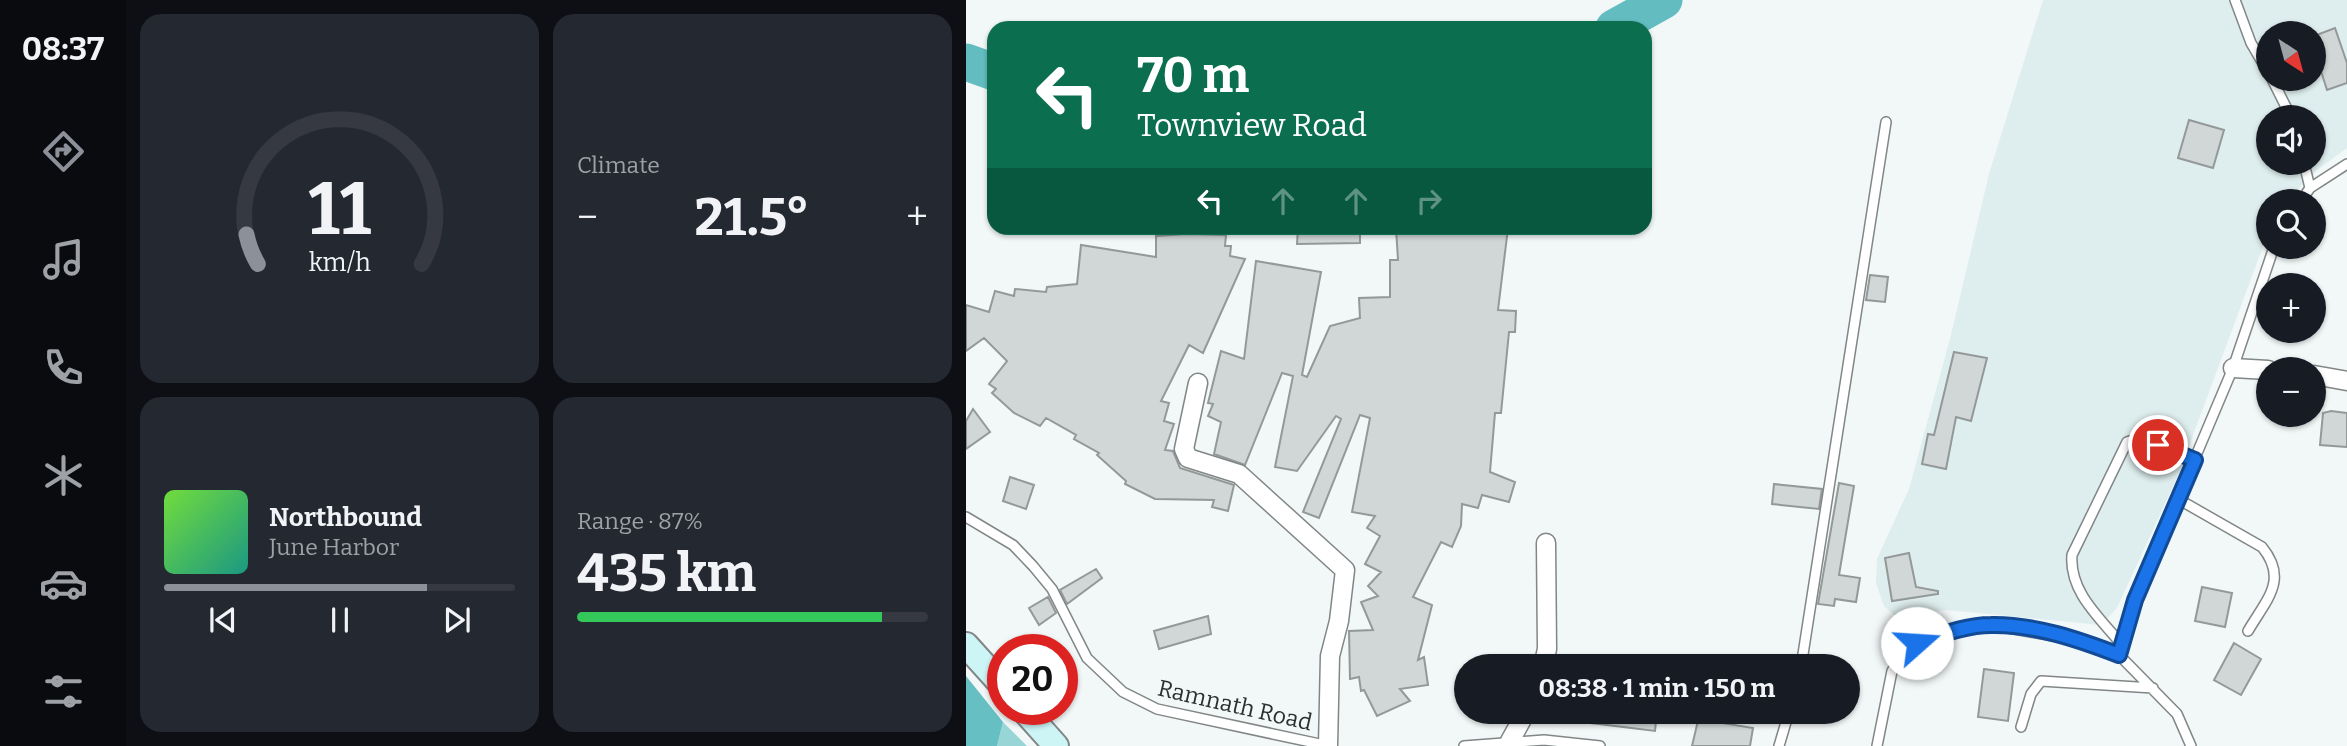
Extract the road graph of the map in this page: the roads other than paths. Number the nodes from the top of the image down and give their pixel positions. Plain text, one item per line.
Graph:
1 (2235, 0) edge
2 (2256, 52) edge
3 (1886, 122) dead end
4 (2347, 164) edge
5 (2307, 175) edge
6 (2310, 188) joint
7 (2270, 259) edge
8 (2233, 368) junction
9 (2256, 369) edge
10 (2326, 377) edge
11 (2347, 381) edge
12 (1198, 383) dead end
13 (2195, 460) junction
14 (2178, 499) junction
15 (966, 516) edge
16 (1546, 543) dead end
17 (2248, 631) dead end
18 (966, 645) edge
19 (2121, 650) junction
20 (1545, 654) edge
21 (1803, 654) edge
22 (987, 668) edge
23 (2153, 688) junction
24 (1519, 724) edge
25 (1785, 724) edge
26 (1037, 725) edge
27 (2021, 727) dead end
28 (1510, 741) junction
29 (1056, 746) edge
30 (1328, 746) edge
31 (1464, 746) edge
32 (1600, 746) edge
33 (1779, 746) edge
34 (1877, 746) edge
35 (2191, 746) edge

1 - 2 lane
3 - 21 lane
4 - 6 lane
5 - 6 lane
7 - 8 lane
8 - 9 street
8 - 13 lane
10 - 11 street
12 - 30 street
13 - 14 lane
13 - 19 lane
14 - 17 lane
14 - 19 lane
15 - 30 lane, Ramnath Road
16 - 20 street
18 - 22 street
19 - 23 lane
19 - 34 lane
23 - 27 lane
23 - 35 lane
24 - 28 street
25 - 33 lane
26 - 29 street
28 - 31 lane
28 - 32 lane

